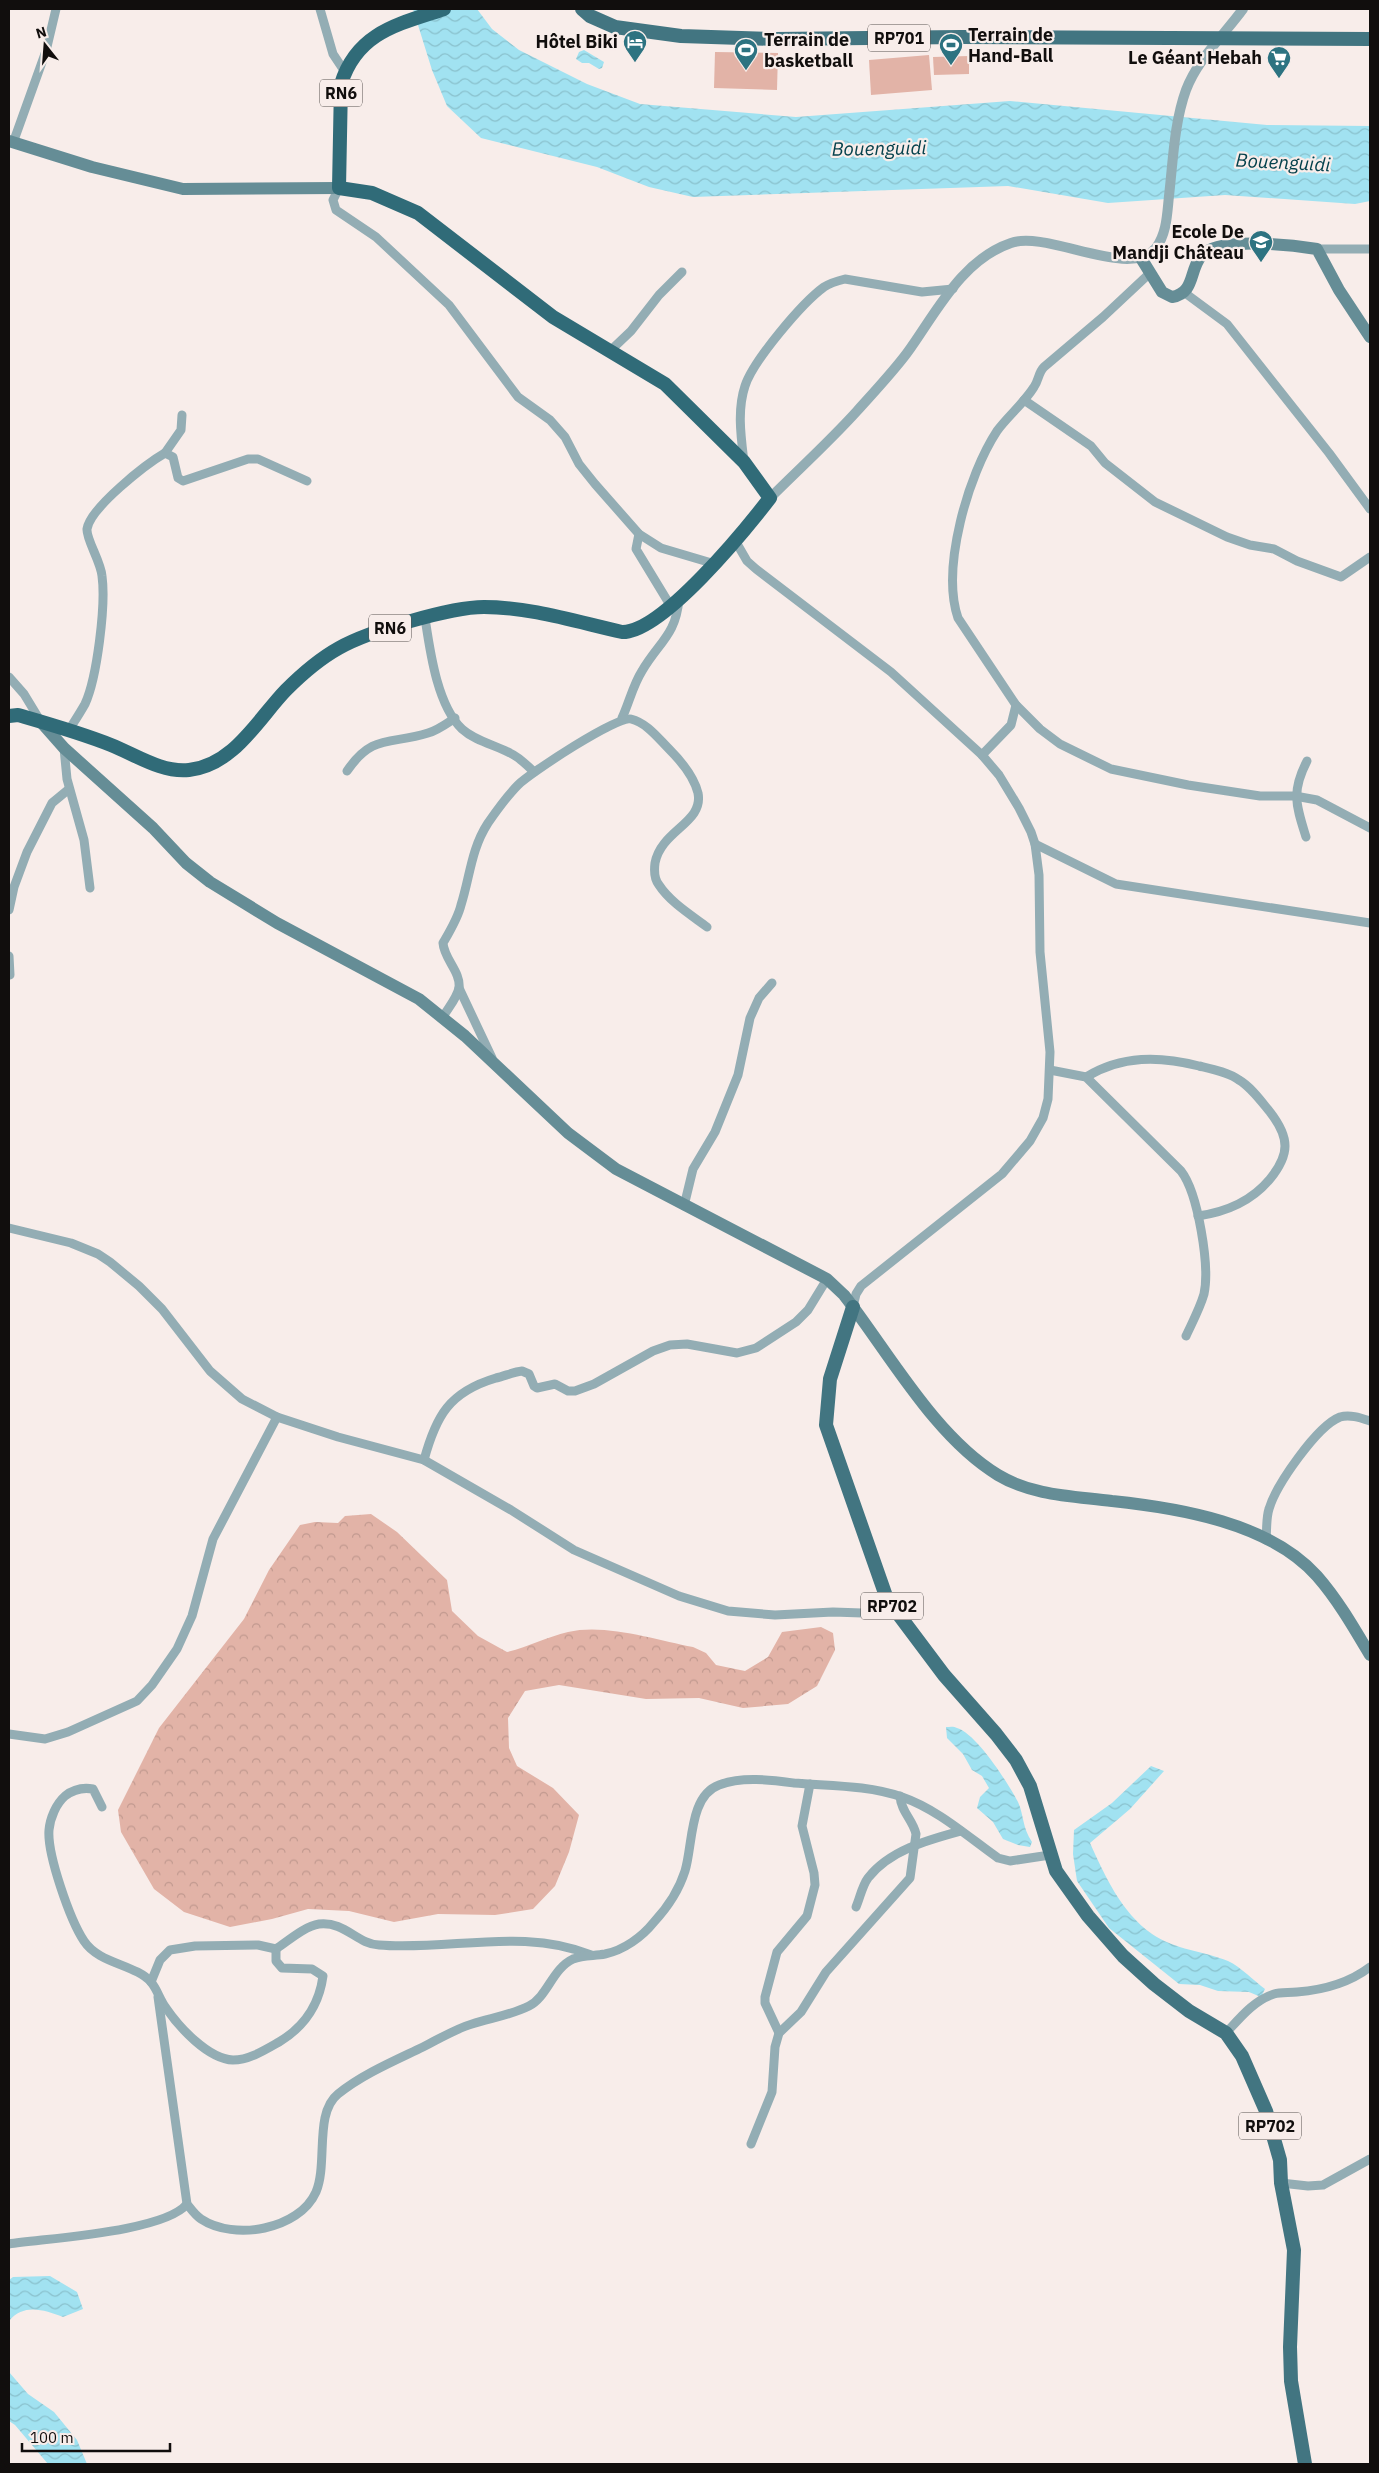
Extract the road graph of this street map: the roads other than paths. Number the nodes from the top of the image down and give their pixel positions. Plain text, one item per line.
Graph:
1 (56, 9) edge
2 (320, 9) edge
3 (444, 9) edge
4 (582, 9) edge
5 (1243, 9) edge
6 (1222, 37) junction
7 (1370, 39) edge
8 (345, 72) junction
9 (11, 142) edge
10 (339, 188) junction
11 (1317, 249) junction
12 (1370, 249) edge
13 (1141, 258) junction
14 (682, 272) dead end
15 (1150, 273) junction
16 (953, 289) junction
17 (1185, 293) junction
18 (1370, 338) edge
19 (610, 351) junction
20 (1024, 400) junction
21 (182, 415) dead end
22 (165, 453) junction
23 (744, 462) junction
24 (306, 481) dead end
25 (770, 498) junction
26 (1370, 509) edge
27 (639, 534) junction
28 (736, 542) junction
29 (1370, 557) edge
30 (715, 564) junction
31 (674, 602) junction
32 (425, 618) junction
33 (9, 676) edge
34 (1016, 705) junction
35 (9, 716) edge
36 (1030, 717) junction
37 (455, 718) junction
38 (622, 718) junction
39 (42, 722) junction
40 (1011, 725) junction
41 (70, 730) junction
42 (64, 748) junction
43 (982, 755) junction
44 (1307, 761) dead end
45 (347, 772) dead end
46 (534, 772) junction
47 (69, 789) junction
48 (1295, 796) junction
49 (1370, 828) edge
50 (1306, 837) dead end
51 (1035, 844) junction
52 (90, 888) dead end
53 (9, 910) edge
54 (1370, 923) edge
55 (707, 928) dead end
56 (9, 956) edge
57 (10, 975) dead end
58 (772, 983) dead end
59 (459, 988) junction
60 (443, 1017) junction
61 (495, 1063) junction
62 (1050, 1070) junction
63 (1086, 1077) junction
64 (684, 1206) junction
65 (1198, 1216) junction
66 (9, 1228) edge
67 (826, 1279) junction
68 (853, 1307) junction
69 (1186, 1336) dead end
70 (277, 1417) junction
71 (1370, 1421) edge
72 (424, 1460) junction
73 (1266, 1540) junction
74 (887, 1599) junction
75 (1370, 1655) edge
76 (9, 1734) edge
77 (810, 1784) junction
78 (900, 1796) junction
79 (102, 1807) dead end
80 (961, 1831) junction
81 (915, 1846) junction
82 (1050, 1855) junction
83 (856, 1907) dead end
84 (276, 1949) junction
85 (591, 1955) junction
86 (1370, 1967) edge
87 (151, 1982) junction
88 (158, 1996) junction
89 (779, 2033) junction
90 (1226, 2033) junction
91 (751, 2144) dead end
92 (1370, 2160) edge
93 (1281, 2184) junction
94 (187, 2204) junction
95 (9, 2244) edge
96 (1304, 2464) edge

1 - 9 street
2 - 8 street
3 - 8 highway, RN6
4 - 6 main road, RP701
5 - 6 street
6 - 7 main road, RP701
6 - 13 street
8 - 10 highway, RN6
9 - 10 main road
10 - 19 highway
10 - 27 street
11 - 12 street
11 - 17 main road
11 - 18 main road
13 - 15 main road
13 - 16 street
14 - 19 street
15 - 17 main road
15 - 20 street
16 - 23 street
16 - 25 street
17 - 26 street
19 - 23 highway
20 - 29 street
20 - 34 street
21 - 22 street
22 - 24 street
22 - 41 street
23 - 25 highway
25 - 28 highway, RN6
27 - 30 street
27 - 31 street
28 - 30 highway, RN6
28 - 43 street
30 - 31 highway, RN6
31 - 32 highway, RN6
31 - 38 street
32 - 37 street
32 - 41 highway, RN6
33 - 39 street
34 - 36 street
34 - 40 street
35 - 39 highway, RN6
36 - 40 street
36 - 48 street
37 - 45 street
37 - 46 street
38 - 46 street
38 - 55 street
39 - 41 highway, RN6
39 - 42 main road
40 - 43 street
42 - 47 street
42 - 60 main road
43 - 51 street
44 - 48 street
46 - 59 street
47 - 52 street
47 - 53 street
48 - 49 street
48 - 50 street
51 - 54 street
51 - 62 street
56 - 57 street
58 - 64 street
59 - 60 street
59 - 61 street
60 - 61 main road
61 - 64 main road
62 - 63 street
62 - 68 street
63 - 65 street
63 - 65 street
64 - 67 main road
65 - 69 street
66 - 70 street
67 - 68 main road
67 - 72 street
68 - 73 main road
68 - 74 main road, RP702
70 - 72 street
70 - 76 street
71 - 73 street
72 - 74 street
73 - 75 main road
74 - 82 main road, RP702
77 - 78 street
77 - 85 street
77 - 89 street
78 - 80 street
78 - 81 street
79 - 87 street
80 - 81 street
80 - 82 street
81 - 83 street
81 - 89 street
82 - 90 main road, RP702
84 - 85 street
84 - 87 street
84 - 88 street
85 - 94 street
86 - 90 street
87 - 88 street
88 - 94 street
89 - 91 street
90 - 93 main road, RP702
92 - 93 street
93 - 96 main road, RP702
94 - 95 street

